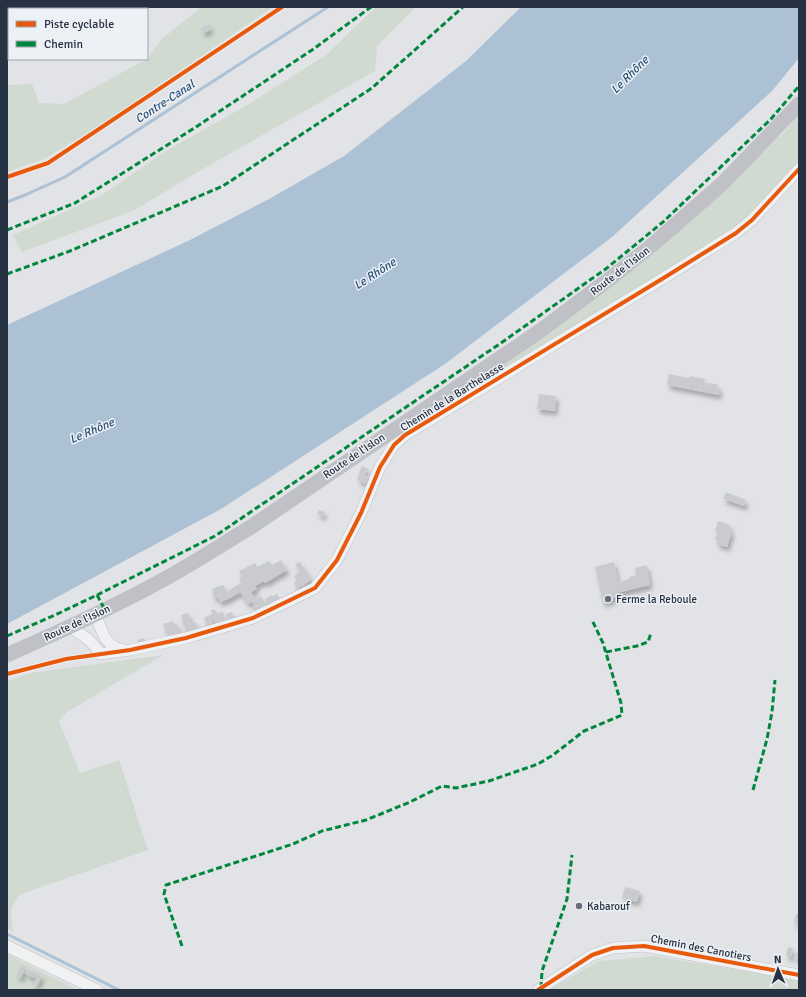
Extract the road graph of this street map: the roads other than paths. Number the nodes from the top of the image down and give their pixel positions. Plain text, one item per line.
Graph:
1 (799, 104) edge
2 (799, 169) edge
3 (95, 615) junction
4 (69, 627) junction
5 (130, 650) junction
6 (7, 655) edge
7 (7, 946) edge
8 (799, 975) edge
9 (97, 990) edge
10 (538, 990) edge

1 - 3 street, Route de l'Islon
2 - 5 street, Chemin de la Barthelasse
3 - 4 street, Route de l'Islon
3 - 5 street
4 - 5 street, Chemin de la Barthelasse
4 - 6 street, Route de l'Islon
7 - 9 street
8 - 10 street, Chemin des Canotiers

